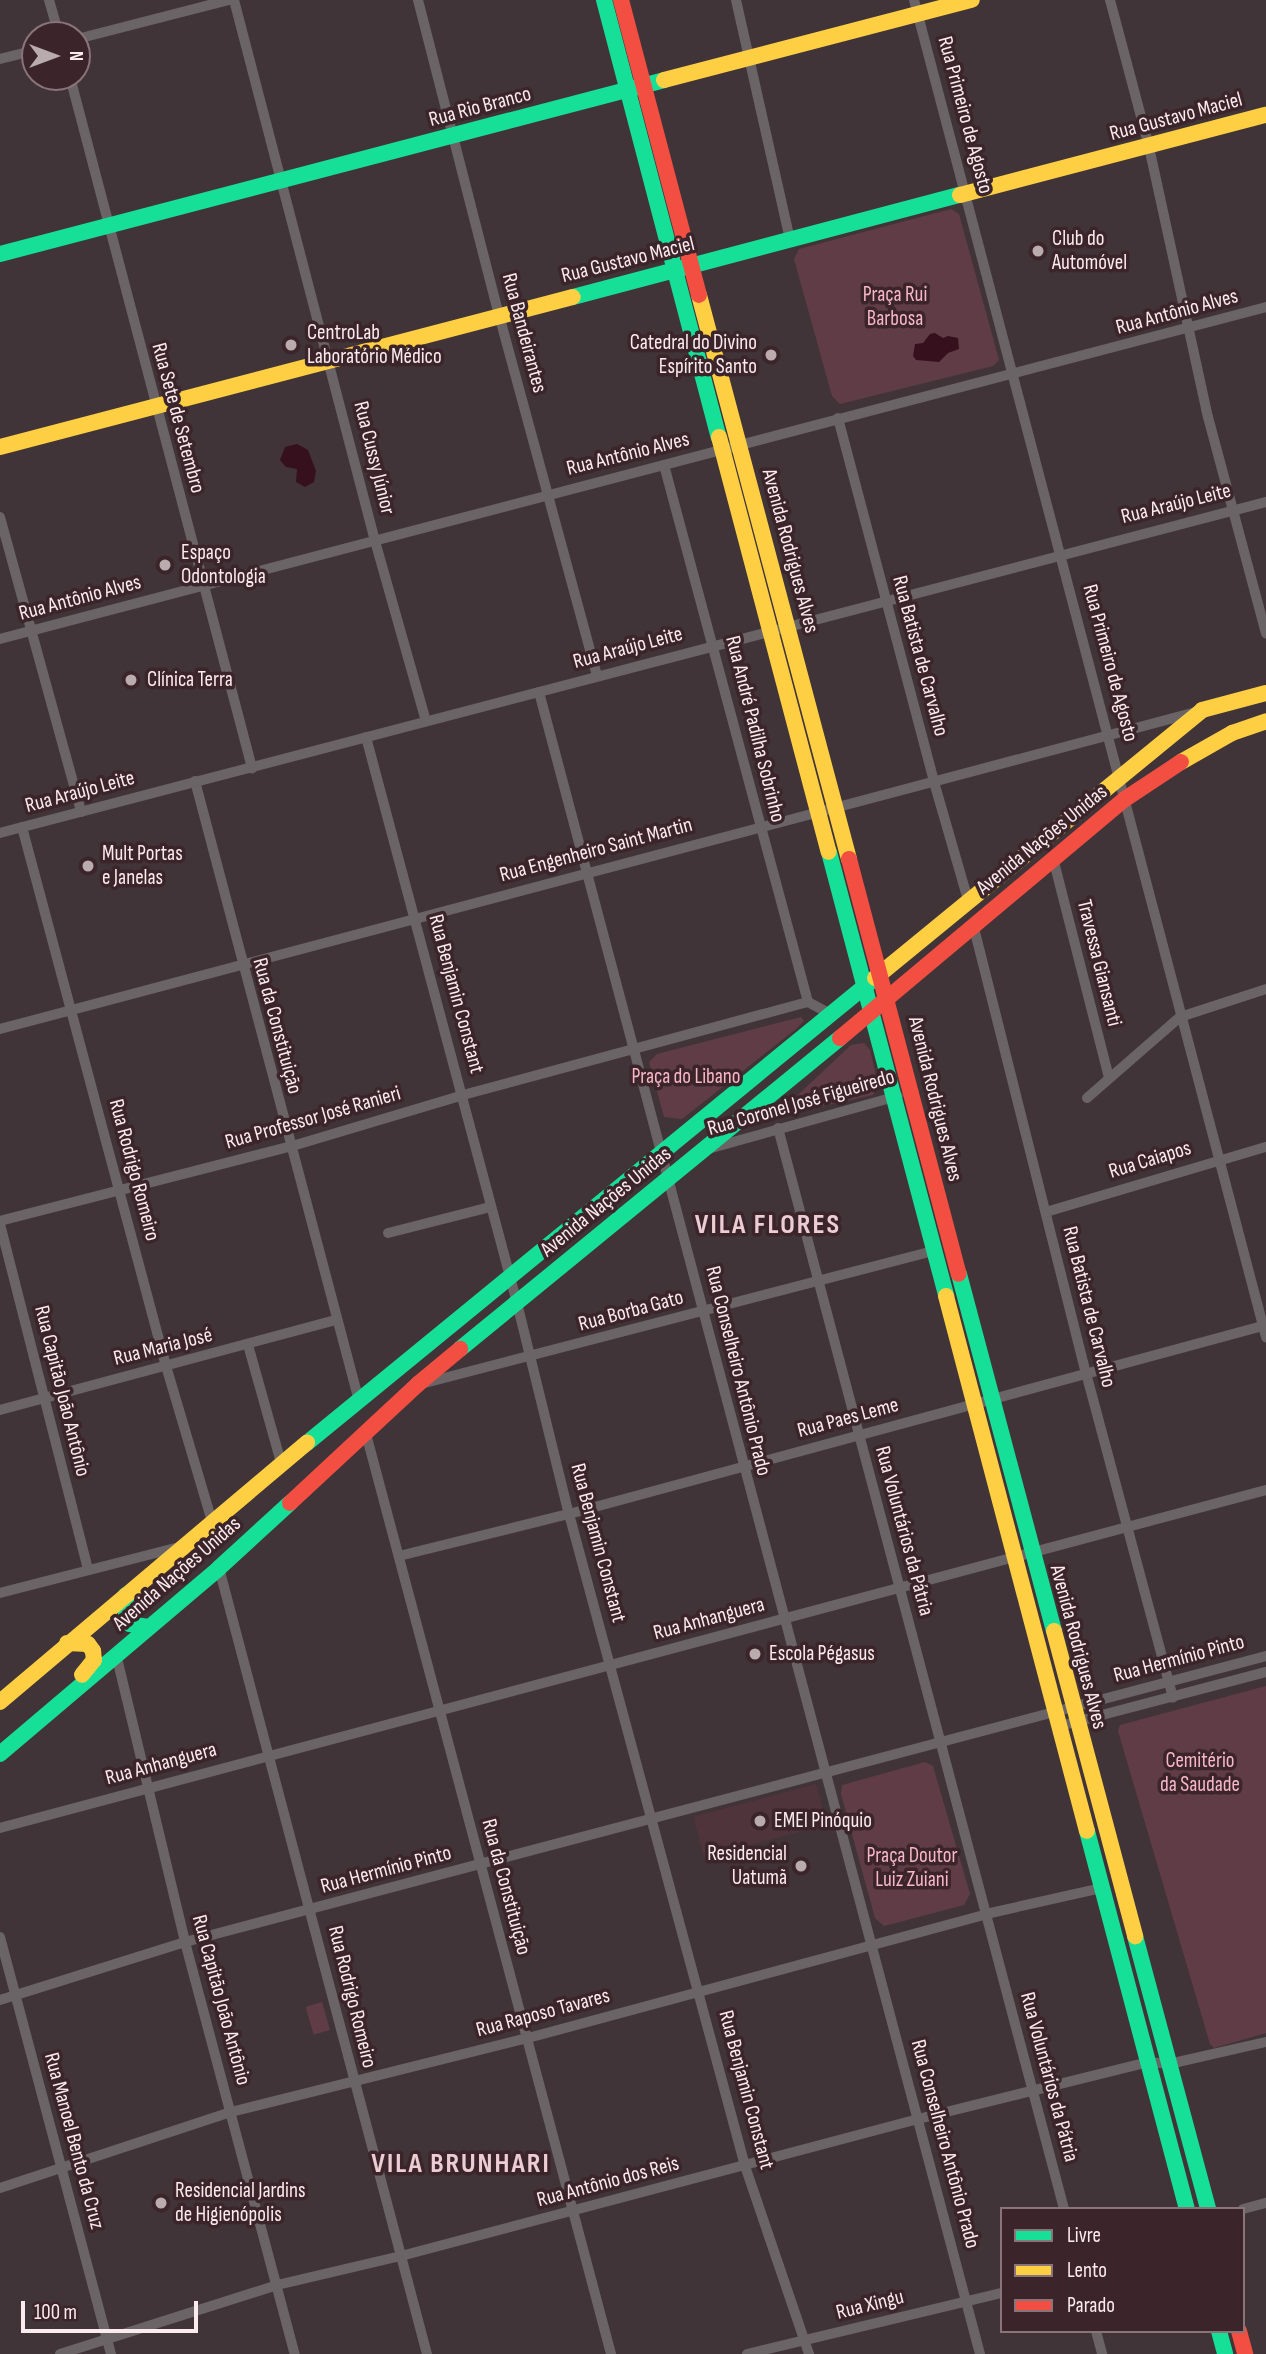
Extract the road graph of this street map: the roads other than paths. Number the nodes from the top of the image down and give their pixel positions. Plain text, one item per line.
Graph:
1 (49, 0) edge
2 (232, 0) edge
3 (418, 0) edge
4 (604, 0) edge
5 (621, 0) edge
6 (736, 0) edge
7 (972, 0) edge
8 (1110, 0) edge
9 (916, 7) edge
10 (55, 21) edge
11 (91, 35) edge
12 (21, 54) edge
13 (0, 59) edge
14 (751, 59) junction
15 (643, 87) junction
16 (626, 90) junction
17 (74, 91) edge
18 (1266, 115) edge
19 (454, 135) junction
20 (1149, 147) junction
21 (283, 179) junction
22 (965, 192) junction
23 (108, 226) junction
24 (790, 240) junction
25 (0, 254) edge
26 (683, 268) junction
27 (1266, 307) edge
28 (499, 315) junction
29 (1186, 330) junction
30 (330, 361) junction
31 (1015, 374) junction
32 (154, 406) junction
33 (838, 418) junction
34 (0, 447) edge
35 (731, 447) junction
36 (664, 465) junction
37 (548, 494) junction
38 (1266, 502) edge
39 (1233, 509) junction
40 (0, 517) edge
41 (375, 541) junction
42 (1061, 554) junction
43 (203, 585) junction
44 (885, 601) junction
45 (789, 625) junction
46 (772, 630) junction
47 (31, 631) junction
48 (1266, 633) edge
49 (0, 639) edge
50 (715, 646) junction
51 (597, 675) junction
52 (539, 692) junction
53 (1266, 693) edge
54 (1202, 710) junction
55 (426, 721) junction
56 (1266, 721) edge
57 (1110, 734) junction
58 (366, 737) junction
59 (252, 768) junction
60 (1121, 778) junction
61 (195, 781) junction
62 (934, 782) junction
63 (1125, 799) junction
64 (827, 810) junction
65 (80, 812) junction
66 (22, 827) junction
67 (760, 827) junction
68 (0, 833) edge
69 (1053, 858) junction
70 (587, 872) junction
71 (969, 903) junction
72 (416, 919) junction
73 (972, 924) junction
74 (241, 964) junction
75 (881, 972) junction
76 (864, 989) junction
77 (1266, 989) edge
78 (888, 999) junction
79 (808, 1002) junction
80 (71, 1010) junction
81 (870, 1012) junction
82 (832, 1015) junction
83 (1181, 1017) junction
84 (0, 1029) edge
85 (635, 1050) junction
86 (1109, 1078) junction
87 (911, 1092) junction
88 (463, 1095) junction
89 (894, 1097) junction
90 (1087, 1098) dead end
91 (778, 1128) junction
92 (289, 1147) junction
93 (1266, 1147) edge
94 (702, 1151) junction
95 (664, 1152) junction
96 (1219, 1160) junction
97 (669, 1178) junction
98 (119, 1189) junction
99 (490, 1207) junction
100 (1046, 1212) junction
101 (0, 1223) edge
102 (388, 1233) dead end
103 (933, 1251) junction
104 (510, 1278) junction
105 (817, 1281) junction
106 (517, 1303) junction
107 (703, 1312) junction
108 (335, 1321) junction
109 (1265, 1329) edge
110 (248, 1345) junction
111 (530, 1357) junction
112 (166, 1366) junction
113 (1086, 1373) junction
114 (418, 1384) junction
115 (44, 1398) junction
116 (990, 1400) junction
117 (359, 1401) junction
118 (974, 1405) junction
119 (0, 1410) edge
120 (365, 1430) junction
121 (858, 1436) junction
122 (282, 1466) junction
123 (743, 1466) junction
124 (1266, 1490) edge
125 (569, 1514) junction
126 (212, 1521) junction
127 (1128, 1528) junction
128 (185, 1545) junction
129 (1031, 1552) junction
130 (399, 1556) junction
131 (1013, 1557) junction
132 (88, 1568) junction
133 (219, 1568) junction
134 (899, 1586) junction
135 (0, 1592) edge
136 (126, 1595) junction
137 (785, 1619) junction
138 (148, 1627) junction
139 (67, 1643) junction
140 (116, 1654) junction
141 (1266, 1656) edge
142 (611, 1665) junction
143 (1266, 1672) edge
144 (1168, 1682) junction
145 (77, 1687) junction
146 (1173, 1698) junction
147 (0, 1702) edge
148 (439, 1710) junction
149 (1066, 1717) junction
150 (938, 1741) junction
151 (0, 1754) edge
152 (268, 1754) junction
153 (825, 1774) junction
154 (146, 1788) junction
155 (652, 1818) junction
156 (0, 1828) edge
157 (480, 1864) junction
158 (1101, 1888) junction
159 (311, 1910) junction
160 (986, 1914) junction
161 (0, 1937) edge
162 (185, 1942) junction
163 (871, 1944) junction
164 (700, 1991) junction
165 (16, 1995) junction
166 (0, 2000) edge
167 (528, 2038) junction
168 (1266, 2042) edge
169 (1148, 2063) junction
170 (1169, 2064) junction
171 (353, 2082) junction
172 (1033, 2089) junction
173 (231, 2112) junction
174 (918, 2119) junction
175 (745, 2166) junction
176 (61, 2168) junction
177 (0, 2188) edge
178 (1266, 2203) edge
179 (1063, 2207) edge
180 (1185, 2207) edge
181 (1207, 2207) edge
182 (1245, 2208) edge
183 (574, 2211) junction
184 (401, 2256) junction
185 (277, 2285) junction
186 (1000, 2293) edge
187 (967, 2301) junction
188 (1097, 2333) edge
189 (1220, 2333) edge
190 (1240, 2333) edge
191 (107, 2338) junction
192 (805, 2341) junction
193 (60, 2354) edge
194 (111, 2354) edge
195 (295, 2354) edge
196 (427, 2354) edge
197 (611, 2354) edge
198 (747, 2354) edge
199 (809, 2354) edge
200 (980, 2354) edge
201 (1102, 2354) edge
202 (1225, 2354) edge
203 (1245, 2354) edge

1 - 10 street
2 - 11 street
2 - 21 street, Rua Cussy Júnior
3 - 19 street, Rua Bandeirantes
4 - 16 main road, Avenida Rodrigues Alves
5 - 15 main road, Avenida Rodrigues Alves
6 - 14 street
7 - 9 main road, Rua Rio Branco
8 - 20 street
9 - 14 main road, Rua Rio Branco
9 - 22 street, Rua Primeiro de Agosto
12 - 13 street
14 - 15 main road, Rua Rio Branco
14 - 24 street
15 - 16 main road, Rua Rio Branco
15 - 26 main road, Avenida Rodrigues Alves
16 - 19 main road, Rua Rio Branco
16 - 26 main road, Avenida Rodrigues Alves
17 - 23 street, Rua Sete de Setembro
18 - 20 main road, Rua Gustavo Maciel
19 - 21 main road, Rua Rio Branco
19 - 28 street, Rua Bandeirantes
20 - 22 main road, Rua Gustavo Maciel
20 - 29 street
21 - 23 main road, Rua Rio Branco
21 - 30 street, Rua Cussy Júnior
22 - 24 main road, Rua Gustavo Maciel
22 - 31 street, Rua Primeiro de Agosto
23 - 25 main road, Rua Rio Branco
23 - 32 street, Rua Sete de Setembro
24 - 26 main road, Rua Gustavo Maciel
26 - 28 main road, Rua Gustavo Maciel
26 - 35 main road, Avenida Rodrigues Alves
27 - 29 street, Rua Antônio Alves
28 - 30 main road, Rua Gustavo Maciel
28 - 37 street, Rua Bandeirantes
29 - 31 street, Rua Antônio Alves
29 - 39 street
30 - 32 main road, Rua Gustavo Maciel
30 - 41 street, Rua Cussy Júnior
31 - 33 street, Rua Antônio Alves
31 - 42 street, Rua Primeiro de Agosto
32 - 34 main road, Rua Gustavo Maciel
32 - 43 street, Rua Sete de Setembro
33 - 35 street, Rua Antônio Alves
33 - 44 street, Rua Batista de Carvalho
35 - 36 street, Rua Antônio Alves
35 - 45 main road, Avenida Rodrigues Alves
35 - 46 main road, Avenida Rodrigues Alves
36 - 37 street, Rua Antônio Alves
36 - 50 street, Rua André Padilha Sobrinho
37 - 41 street, Rua Antônio Alves
37 - 51 street, Rua Bandeirantes
38 - 39 street, Rua Araújo Leite
39 - 42 street, Rua Araújo Leite
39 - 48 street
40 - 47 street
41 - 43 street, Rua Antônio Alves
41 - 55 street, Rua Cussy Júnior
42 - 44 street, Rua Araújo Leite
42 - 57 street, Rua Primeiro de Agosto
43 - 47 street, Rua Antônio Alves
43 - 59 street, Rua Sete de Setembro
44 - 45 street, Rua Araújo Leite
44 - 62 street, Rua Batista de Carvalho
45 - 46 street, Rua Araújo Leite
45 - 64 main road, Avenida Rodrigues Alves
46 - 50 street, Rua Araújo Leite
46 - 64 main road, Avenida Rodrigues Alves
47 - 49 street, Rua Antônio Alves
47 - 65 street
50 - 51 street, Rua Araújo Leite
50 - 67 street, Rua André Padilha Sobrinho
51 - 52 street, Rua Araújo Leite
52 - 55 street, Rua Araújo Leite
52 - 70 street, Rua Conselheiro Antônio Prado
53 - 54 main road, Avenida Nações Unidas
54 - 57 street, Rua Engenheiro Saint Martin
54 - 60 main road, Avenida Nações Unidas
55 - 58 street, Rua Araújo Leite
56 - 63 main road, Avenida Nações Unidas
57 - 60 street, Rua Primeiro de Agosto
57 - 62 street, Rua Engenheiro Saint Martin
58 - 59 street, Rua Araújo Leite
58 - 72 street, Rua Benjamin Constant
59 - 61 street, Rua Araújo Leite
60 - 63 street, Rua Primeiro de Agosto
60 - 71 main road, Avenida Nações Unidas
61 - 65 street, Rua Araújo Leite
61 - 74 street, Rua da Constituição
62 - 64 street, Rua Engenheiro Saint Martin
62 - 71 street, Rua Batista de Carvalho
63 - 69 main road, Avenida Nações Unidas
63 - 83 street, Rua Primeiro de Agosto
64 - 67 street, Rua Engenheiro Saint Martin
64 - 75 main road, Avenida Rodrigues Alves
64 - 76 main road, Avenida Rodrigues Alves
65 - 66 street, Rua Araújo Leite
66 - 68 street, Rua Araújo Leite
66 - 80 street, Rua Rodrigo Romeiro
67 - 70 street, Rua Engenheiro Saint Martin
67 - 79 street, Rua André Padilha Sobrinho
69 - 73 main road, Avenida Nações Unidas
69 - 86 street, Travessa Giansanti
70 - 72 street, Rua Engenheiro Saint Martin
70 - 85 street, Rua Conselheiro Antônio Prado
71 - 75 main road, Avenida Nações Unidas
72 - 74 street, Rua Engenheiro Saint Martin
72 - 88 street, Rua Benjamin Constant
73 - 78 main road, Avenida Nações Unidas
73 - 100 street, Rua Batista de Carvalho
74 - 80 street, Rua Engenheiro Saint Martin
74 - 92 street, Rua da Constituição
75 - 76 main road, Avenida Nações Unidas
75 - 78 main road, Avenida Rodrigues Alves
76 - 81 main road, Avenida Rodrigues Alves
76 - 82 main road, Avenida Nações Unidas
77 - 83 street
78 - 81 main road, Avenida Nações Unidas
78 - 87 main road, Avenida Rodrigues Alves
79 - 82 street
79 - 85 street
80 - 84 street, Rua Engenheiro Saint Martin
80 - 98 street, Rua Rodrigo Romeiro
81 - 89 main road, Avenida Rodrigues Alves
81 - 94 main road, Avenida Nações Unidas
82 - 95 main road, Avenida Nações Unidas
83 - 86 street
83 - 96 street, Rua Primeiro de Agosto
85 - 88 street, Rua Professor José Ranieri
85 - 95 street, Rua Conselheiro Antônio Prado
86 - 90 street
87 - 89 street, Rua Coronel José Figueiredo
87 - 116 main road, Avenida Rodrigues Alves
88 - 92 street, Rua Professor José Ranieri
88 - 99 street, Rua Benjamin Constant
89 - 91 street, Rua Coronel José Figueiredo
89 - 103 main road, Avenida Rodrigues Alves
91 - 94 street, Rua Coronel José Figueiredo
91 - 105 street, Rua Voluntários da Pátria
92 - 98 street, Rua Professor José Ranieri
92 - 108 street, Rua da Constituição
93 - 96 street, Rua Caiapos
94 - 97 main road, Avenida Nações Unidas
95 - 97 street, Rua Conselheiro Antônio Prado
95 - 104 main road, Avenida Nações Unidas
96 - 100 street, Rua Caiapos
96 - 109 street, Rua Primeiro de Agosto
97 - 106 main road, Avenida Nações Unidas
97 - 107 street, Rua Conselheiro Antônio Prado
98 - 101 street, Rua Professor José Ranieri
98 - 112 street, Rua Rodrigo Romeiro
99 - 102 street
99 - 104 street, Rua Benjamin Constant
100 - 113 street, Rua Batista de Carvalho
101 - 115 street, Rua Capitão João Antônio
103 - 105 street, Rua Borba Gato
103 - 118 main road, Avenida Rodrigues Alves
104 - 106 street, Rua Benjamin Constant
104 - 117 main road, Avenida Nações Unidas
105 - 107 street, Rua Borba Gato
105 - 121 street, Rua Voluntários da Pátria
106 - 111 street, Rua Benjamin Constant
106 - 114 main road, Avenida Nações Unidas
107 - 111 street, Rua Borba Gato
107 - 123 street, Rua Conselheiro Antônio Prado
108 - 110 street, Rua Maria José
108 - 117 street, Rua da Constituição
109 - 113 street, Rua Paes Leme
110 - 112 street, Rua Maria José
110 - 122 street
111 - 114 street, Rua Borba Gato
111 - 125 street, Rua Benjamin Constant
112 - 115 street, Rua Maria José
112 - 126 street, Rua Rodrigo Romeiro
113 - 116 street, Rua Paes Leme
113 - 127 street, Rua Batista de Carvalho
114 - 120 main road, Avenida Nações Unidas
115 - 119 street, Rua Maria José
115 - 132 street, Rua Capitão João Antônio
116 - 118 street, Rua Paes Leme
116 - 129 main road, Avenida Rodrigues Alves
117 - 122 main road, Avenida Nações Unidas
118 - 121 street, Rua Paes Leme
118 - 131 main road, Avenida Rodrigues Alves
120 - 130 street, Rua da Constituição
120 - 133 main road, Avenida Nações Unidas
121 - 123 street, Rua Paes Leme
121 - 134 street, Rua Voluntários da Pátria
122 - 126 main road, Avenida Nações Unidas
123 - 125 street, Rua Paes Leme
123 - 137 street, Rua Conselheiro Antônio Prado
124 - 127 street, Rua Anhanguera
125 - 130 street, Rua Paes Leme
125 - 142 street, Rua Benjamin Constant
126 - 128 main road, Avenida Nações Unidas
127 - 129 street, Rua Anhanguera
127 - 144 street, Rua Batista de Carvalho
128 - 132 street
128 - 136 main road, Avenida Nações Unidas
129 - 131 street, Rua Anhanguera
129 - 149 main road, Avenida Rodrigues Alves
130 - 148 street, Rua da Constituição
131 - 134 street, Rua Anhanguera
131 - 149 main road, Avenida Rodrigues Alves
132 - 135 street
133 - 138 main road, Avenida Nações Unidas
133 - 152 street, Rua Rodrigo Romeiro
134 - 137 street, Rua Anhanguera
134 - 150 street, Rua Voluntários da Pátria
136 - 138 main road
136 - 139 main road, Avenida Nações Unidas
137 - 142 street, Rua Anhanguera
137 - 153 street, Rua Conselheiro Antônio Prado
138 - 140 main road, Avenida Nações Unidas
139 - 145 main road
139 - 147 main road, Avenida Nações Unidas
140 - 145 main road, Avenida Nações Unidas
140 - 154 street, Rua Capitão João Antônio
141 - 144 street, Rua Hermínio Pinto
142 - 148 street, Rua Anhanguera
142 - 155 street, Rua Benjamin Constant
143 - 146 street, Rua Hermínio Pinto
144 - 146 street, Rua Batista de Carvalho
144 - 149 street, Rua Hermínio Pinto
145 - 151 main road, Avenida Nações Unidas
146 - 149 street, Rua Hermínio Pinto
148 - 152 street, Rua Anhanguera
148 - 157 street, Rua da Constituição
149 - 150 street, Rua Hermínio Pinto
149 - 158 main road, Avenida Rodrigues Alves
149 - 170 main road, Avenida Rodrigues Alves
150 - 153 street
150 - 160 street
152 - 154 street, Rua Anhanguera
152 - 159 street, Rua Rodrigo Romeiro
153 - 155 street, Rua Hermínio Pinto
153 - 163 street
154 - 156 street, Rua Anhanguera
154 - 162 street, Rua Capitão João Antônio
155 - 157 street, Rua Hermínio Pinto
155 - 164 street, Rua Benjamin Constant
157 - 159 street, Rua Hermínio Pinto
157 - 167 street, Rua da Constituição
158 - 160 street, Rua Raposo Tavares
158 - 169 main road, Avenida Rodrigues Alves
159 - 162 street, Rua Hermínio Pinto
159 - 171 street, Rua Rodrigo Romeiro
160 - 163 street, Rua Raposo Tavares
160 - 172 street, Rua Voluntários da Pátria
161 - 165 street, Rua Manoel Bento da Cruz
162 - 165 street, Rua Hermínio Pinto
162 - 173 street, Rua Capitão João Antônio
163 - 164 street, Rua Raposo Tavares
163 - 174 street, Rua Conselheiro Antônio Prado
164 - 167 street, Rua Raposo Tavares
164 - 175 street, Rua Benjamin Constant
165 - 166 street, Rua Hermínio Pinto
165 - 176 street, Rua Manoel Bento da Cruz
167 - 171 street, Rua Raposo Tavares
167 - 183 street, Rua da Constituição
168 - 170 street, Rua Antônio dos Reis
169 - 170 street, Rua Antônio dos Reis
169 - 172 street, Rua Antônio dos Reis
169 - 180 main road, Avenida Rodrigues Alves
170 - 181 main road, Avenida Rodrigues Alves
171 - 173 street, Rua Raposo Tavares
171 - 184 street, Rua Rodrigo Romeiro
172 - 174 street, Rua Antônio dos Reis
172 - 179 street, Rua Voluntários da Pátria
173 - 176 street, Rua Raposo Tavares
173 - 185 street, Rua Capitão João Antônio
174 - 175 street, Rua Antônio dos Reis
174 - 187 street, Rua Conselheiro Antônio Prado
175 - 183 street, Rua Antônio dos Reis
175 - 192 street, Rua Benjamin Constant
176 - 177 street, Rua Raposo Tavares
176 - 191 street, Rua Manoel Bento da Cruz
178 - 182 street
183 - 184 street, Rua Antônio dos Reis
183 - 197 street, Rua da Constituição
184 - 185 street, Rua Antônio dos Reis
184 - 196 street, Rua Rodrigo Romeiro
185 - 191 street, Rua Antônio dos Reis
185 - 195 street, Rua Capitão João Antônio
186 - 187 street, Rua Xingu
187 - 192 street, Rua Xingu
187 - 200 street, Rua Conselheiro Antônio Prado
188 - 201 street
189 - 202 main road
190 - 203 main road
191 - 193 street, Rua Antônio dos Reis
191 - 194 street, Rua Manoel Bento da Cruz
192 - 198 street, Rua Xingu
192 - 199 street, Rua Benjamin Constant

